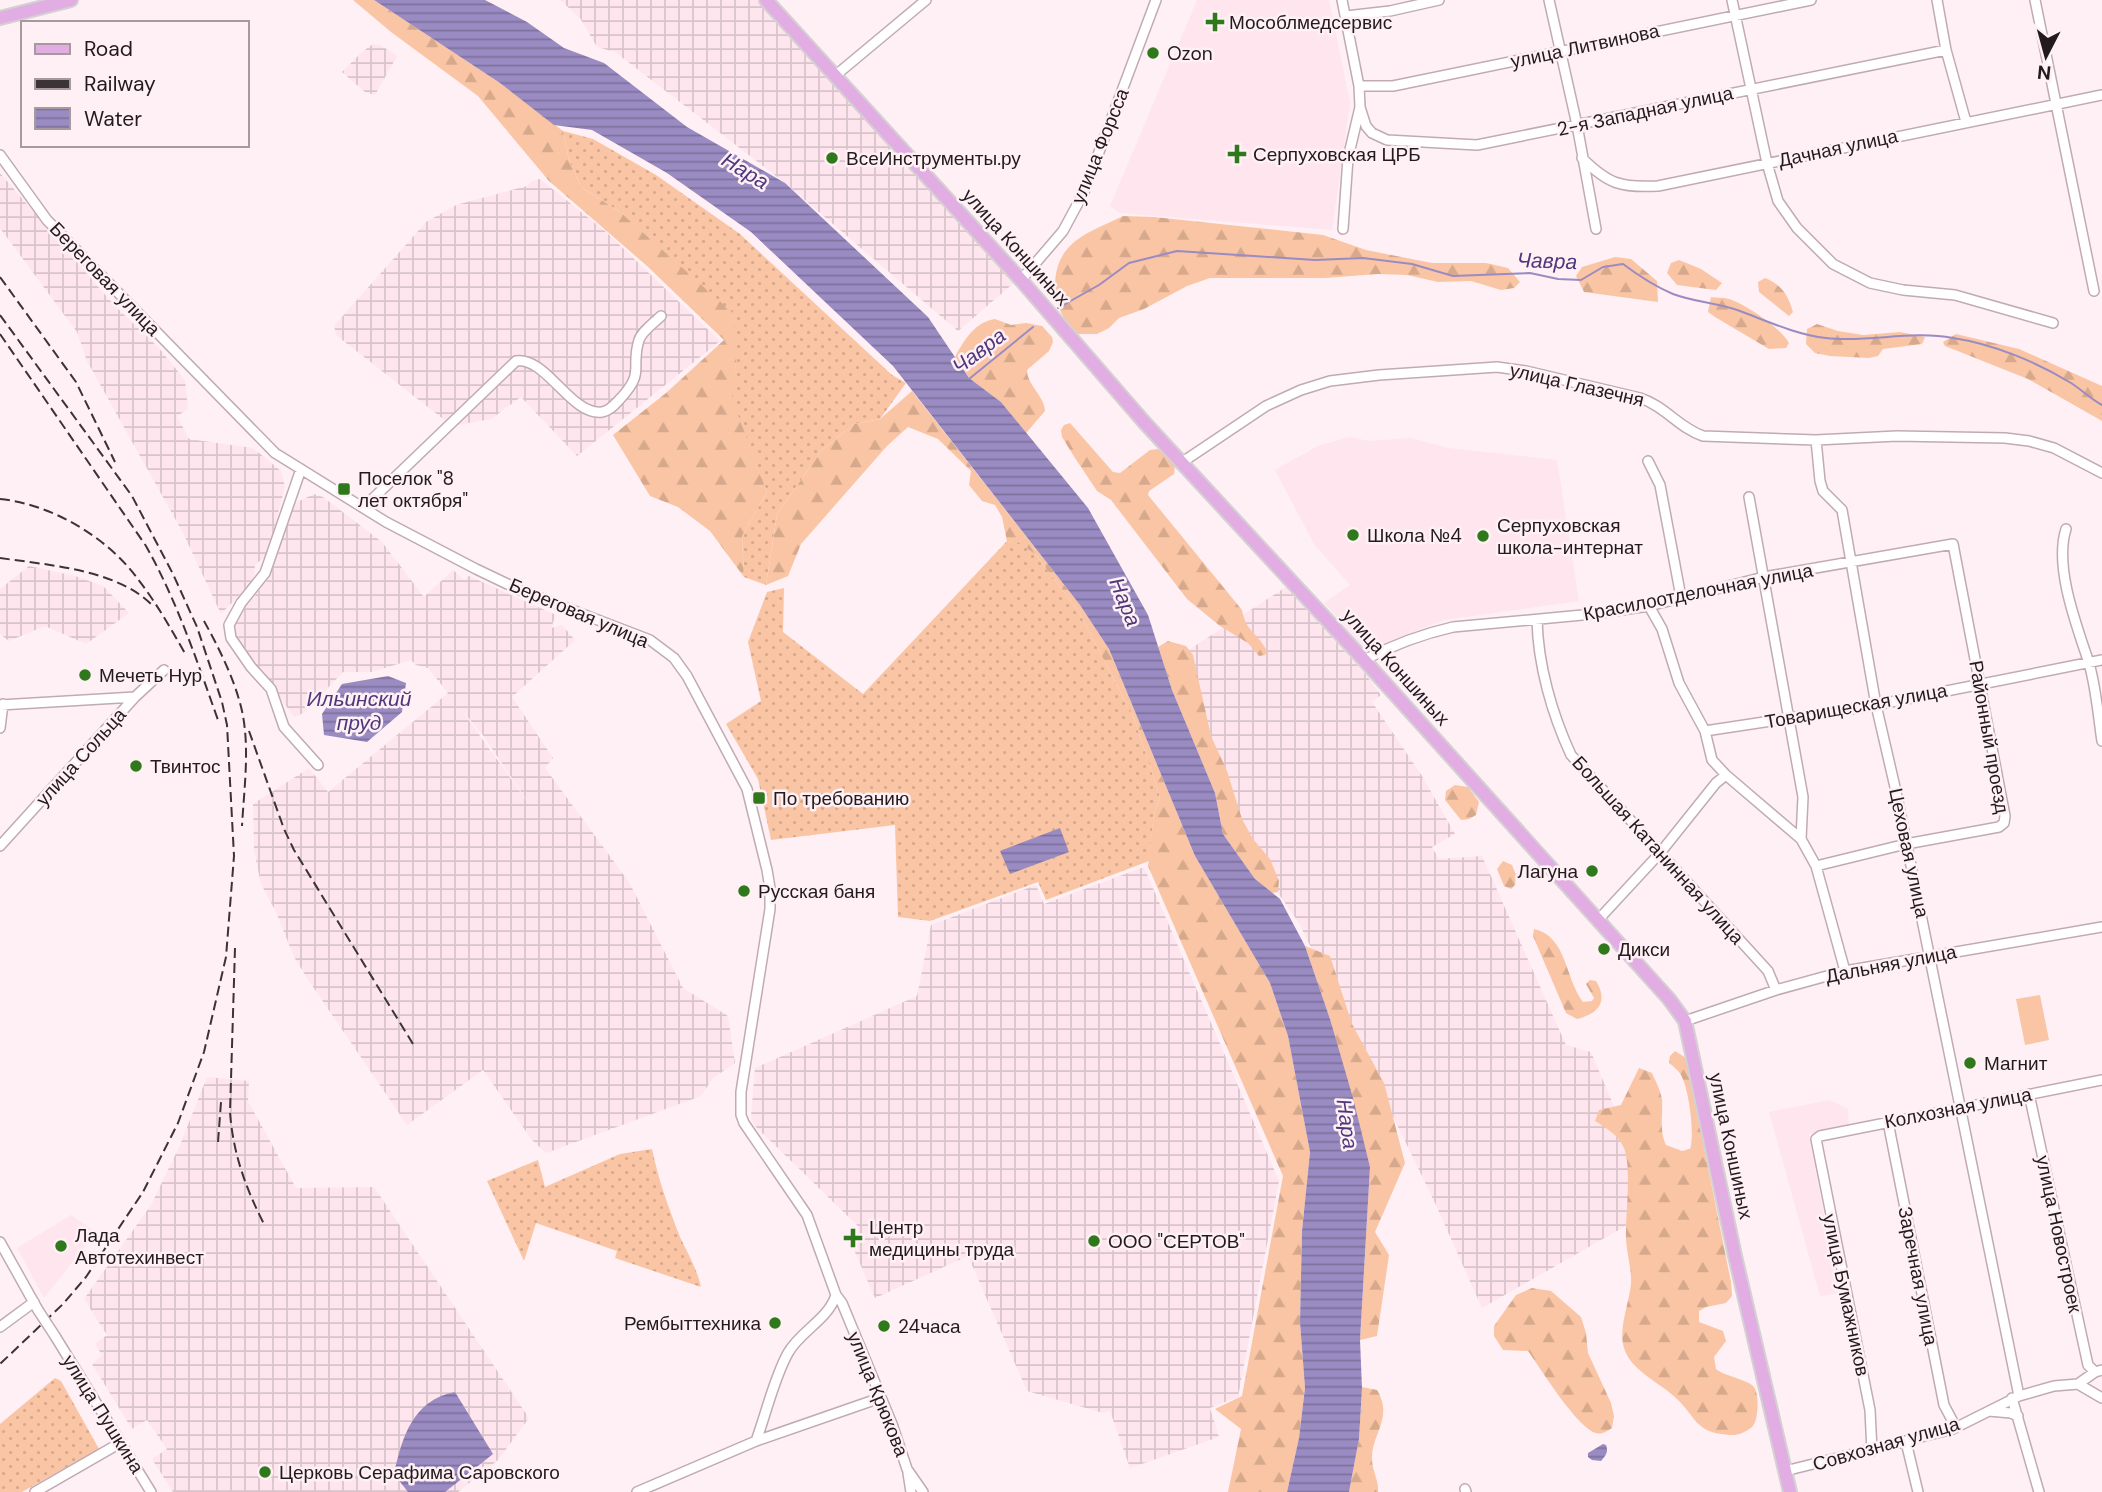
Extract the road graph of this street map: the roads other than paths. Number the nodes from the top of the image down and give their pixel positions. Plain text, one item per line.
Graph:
1 (71, 0) edge
2 (766, 0) edge
3 (926, 0) edge
4 (1156, 0) edge
5 (1342, 0) edge
6 (1440, 0) edge
7 (1549, 0) edge
8 (1732, 0) edge
9 (1811, 0) edge
10 (1937, 0) edge
11 (2035, 0) edge
12 (1735, 14) junction
13 (1346, 16) junction
14 (0, 18) edge
15 (1946, 50) junction
16 (1560, 52) junction
17 (836, 75) junction
18 (1359, 86) junction
19 (1751, 88) junction
20 (2102, 95) edge
21 (2055, 104) junction
22 (1360, 107) junction
23 (1966, 122) junction
24 (1577, 125) junction
25 (0, 156) edge
26 (1582, 158) junction
27 (1767, 163) junction
28 (1343, 229) dead end
29 (1596, 229) dead end
30 (1021, 280) junction
31 (2094, 291) dead end
32 (661, 316) dead end
33 (2053, 323) dead end
34 (1816, 440) junction
35 (1648, 461) dead end
36 (1181, 463) junction
37 (300, 469) junction
38 (2102, 473) edge
39 (1749, 497) dead end
40 (364, 507) junction
41 (2066, 528) dead end
42 (1952, 544) joint
43 (1852, 561) junction
44 (1764, 577) junction
45 (1681, 597) junction
46 (1648, 606) junction
47 (1537, 621) junction
48 (1364, 660) junction
49 (2102, 660) edge
50 (2089, 662) junction
51 (164, 670) dead end
52 (1980, 684) junction
53 (135, 697) junction
54 (1, 705) edge
55 (1876, 705) junction
56 (1790, 719) junction
57 (0, 727) edge
58 (1705, 731) junction
59 (2102, 741) edge
60 (318, 765) dead end
61 (1726, 775) junction
62 (1801, 839) junction
63 (1906, 844) junction
64 (0, 846) edge
65 (1660, 853) junction
66 (1816, 866) junction
67 (1598, 920) junction
68 (2102, 927) edge
69 (1930, 956) junction
70 (1845, 971) junction
71 (1776, 990) junction
72 (1685, 1021) junction
73 (2102, 1081) edge
74 (2029, 1094) junction
75 (1959, 1107) junction
76 (1888, 1122) junction
77 (1816, 1139) joint
78 (0, 1242) edge
79 (836, 1295) junction
80 (36, 1306) junction
81 (0, 1328) edge
82 (2098, 1371) edge
83 (2078, 1384) junction
84 (2016, 1397) junction
85 (880, 1398) junction
86 (2102, 1398) edge
87 (1987, 1411) junction
88 (2018, 1416) junction
89 (1952, 1429) junction
90 (756, 1441) junction
91 (1906, 1442) junction
92 (120, 1443) junction
93 (1872, 1451) junction
94 (907, 1469) junction
95 (1785, 1471) junction
96 (36, 1492) edge
97 (151, 1492) edge
98 (637, 1492) edge
99 (911, 1492) edge
100 (923, 1492) edge
101 (1790, 1492) edge
102 (1918, 1492) edge
103 (2039, 1492) edge

1 - 14 main road
2 - 17 main road, улица Коншиных
3 - 17 street
4 - 30 street, улица Форсса
5 - 13 street
6 - 13 street
7 - 16 street
8 - 12 street
9 - 12 street, улица Литвинова
10 - 15 street
11 - 21 street
12 - 16 street, улица Литвинова
12 - 19 street
13 - 18 street
15 - 19 street, 2-я Западная улица
15 - 23 street
16 - 18 street, улица Литвинова
16 - 24 street
17 - 30 main road, улица Коншиных
18 - 22 street
19 - 24 street, 2-я Западная улица
19 - 27 street
20 - 21 street, Дачная улица
21 - 23 street, Дачная улица
21 - 31 street
22 - 24 street, 2-я Западная улица
22 - 28 street
23 - 27 street, Дачная улица
24 - 26 street
25 - 37 street, Береговая улица
26 - 27 street, Дачная улица
26 - 29 street
27 - 33 street
30 - 36 main road, улица Коншиных
32 - 40 street
34 - 36 street, улица Глазечня
34 - 38 street, улица Глазечня
34 - 43 street, Цеховая улица
35 - 45 street
36 - 48 main road, улица Коншиных
37 - 40 street, Береговая улица
37 - 60 street
39 - 44 street
40 - 79 street, Береговая улица
41 - 50 street
42 - 43 street, Красилоотделочная улица
42 - 52 street, Районный проезд
43 - 44 street, Красилоотделочная улица
43 - 55 street, Цеховая улица
44 - 45 street, Красилоотделочная улица
44 - 56 street
45 - 46 street, Красилоотделочная улица
46 - 47 street, Красилоотделочная улица
46 - 58 street
47 - 48 street, Красилоотделочная улица
47 - 65 street, Большая Катанинная улица
48 - 67 main road, улица Коншиных
49 - 50 street, Товарищеская улица
50 - 52 street, Товарищеская улица
50 - 59 street
51 - 53 street, улица Сольца
52 - 55 street, Товарищеская улица
52 - 63 street, Районный проезд
53 - 54 street
53 - 64 street, улица Сольца
54 - 57 street
55 - 56 street, Товарищеская улица
55 - 63 street, Цеховая улица
56 - 58 street, Товарищеская улица
56 - 62 street
58 - 61 street
61 - 62 street
61 - 65 street
62 - 66 street
63 - 66 street, Районный проезд
63 - 69 street, Цеховая улица
65 - 67 street
65 - 71 street, Большая Катанинная улица
66 - 70 street
67 - 72 main road, улица Коншиных
68 - 69 street, Дальняя улица
69 - 70 street, Дальняя улица
69 - 75 street, Цеховая улица
70 - 71 street, Дальняя улица
71 - 72 street, Дальняя улица
72 - 95 main road, улица Коншиных
73 - 74 street, Колхозная улица
74 - 75 street, Колхозная улица
74 - 82 street, улица Новостроек
75 - 76 street, Колхозная улица
75 - 84 street, Цеховая улица
76 - 77 street, Колхозная улица
76 - 89 street, Заречная улица
77 - 93 street, улица Бумажников
78 - 80 street
79 - 85 street, улица Крюкова
79 - 90 street
80 - 81 street
80 - 92 street, улица Пушкина, bridge
82 - 83 street, Совхозная улица
83 - 84 street, Совхозная улица
83 - 86 street
84 - 87 street, Совхозная улица
84 - 88 street, Цеховая улица
85 - 90 street
85 - 94 street, улица Крюкова
87 - 88 street
87 - 89 street, Совхозная улица
88 - 103 street, Цеховая улица
89 - 91 street, Совхозная улица
90 - 98 street
91 - 93 street, Совхозная улица
91 - 102 street
92 - 96 street
92 - 97 street, улица Пушкина
93 - 95 street, Совхозная улица
94 - 99 street
94 - 100 street, улица Крюкова
95 - 101 main road, улица Коншиных

